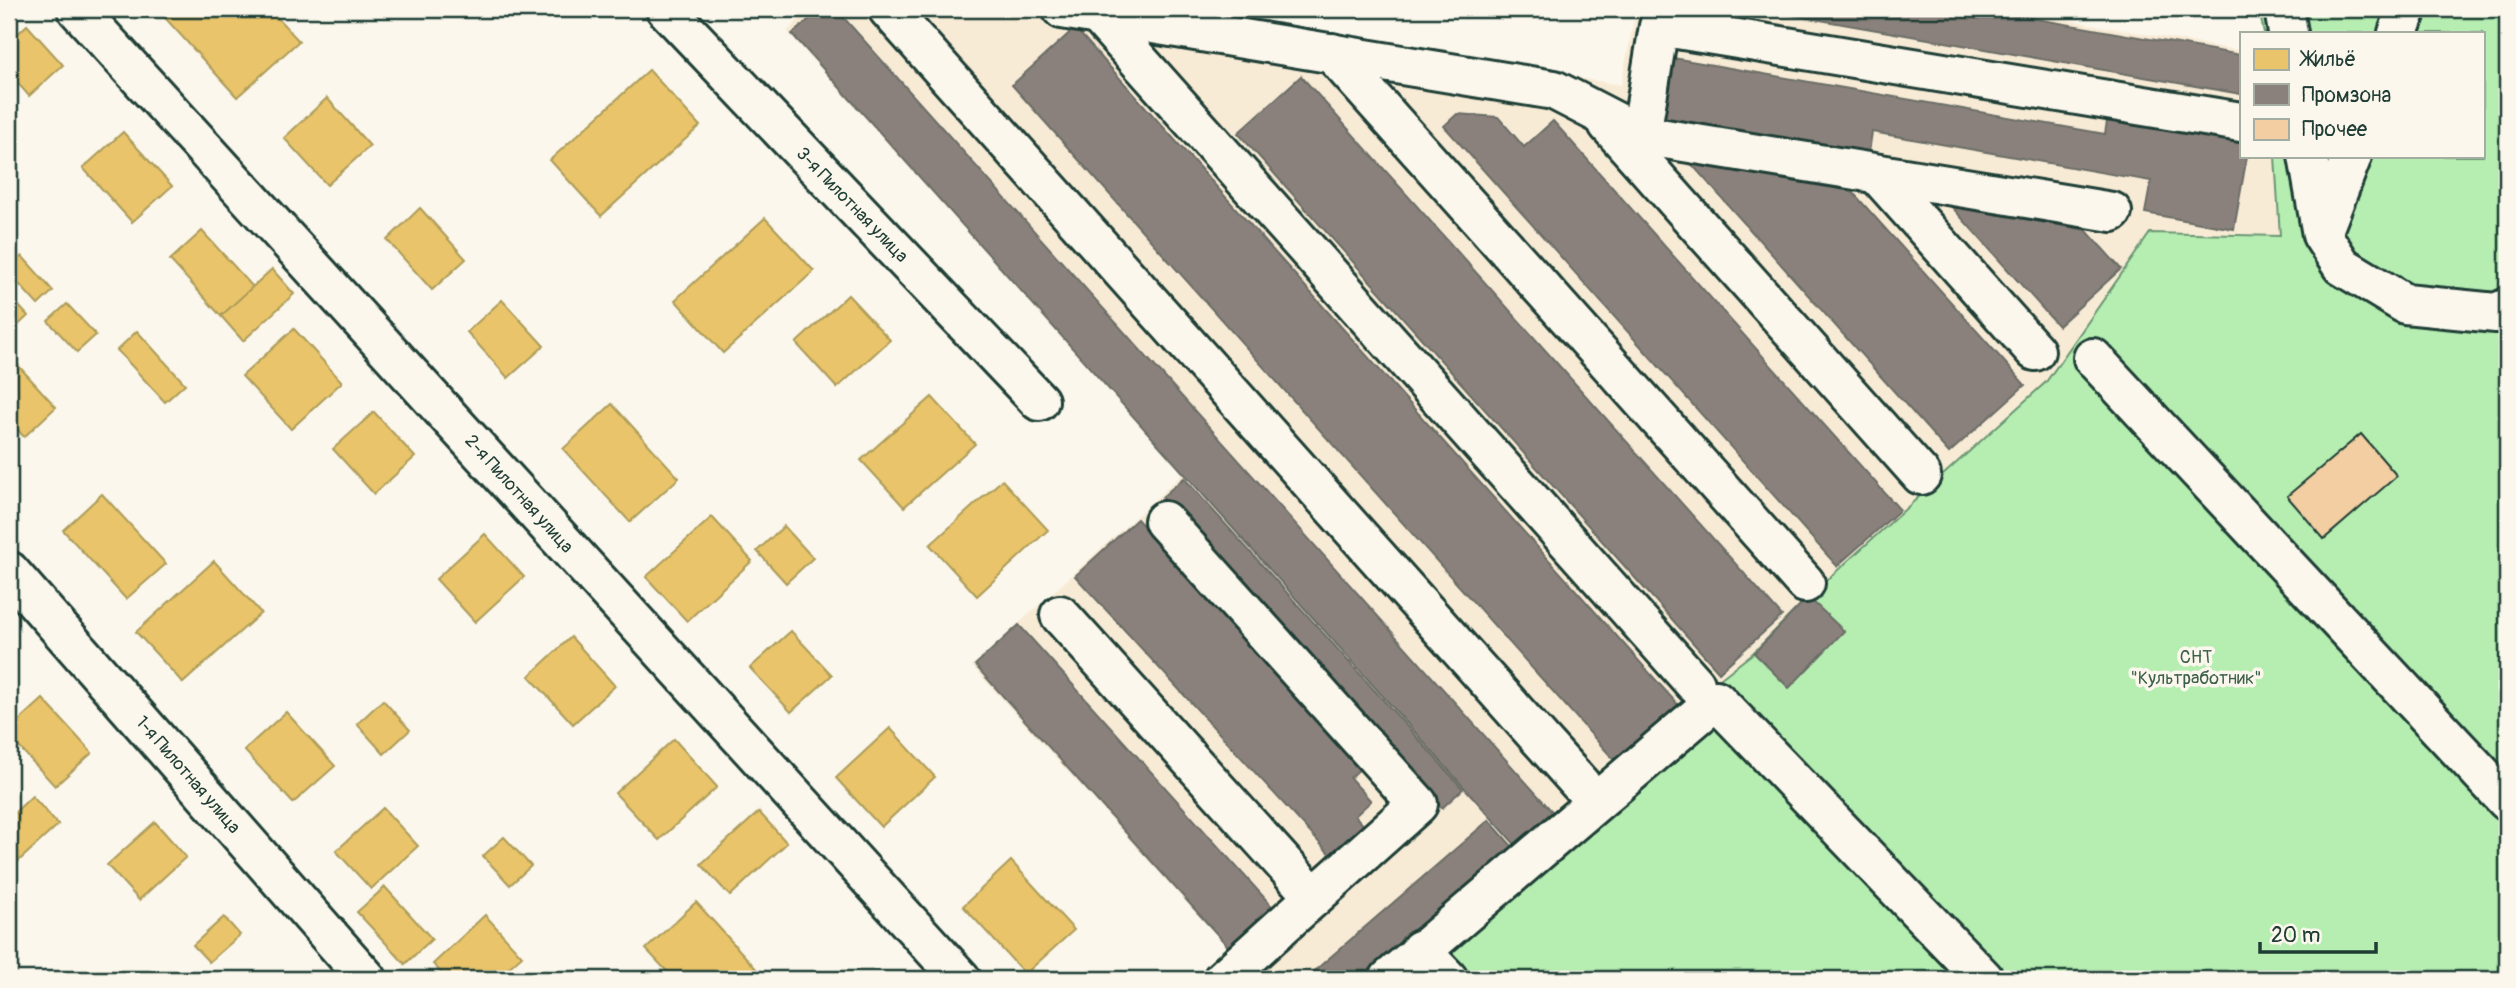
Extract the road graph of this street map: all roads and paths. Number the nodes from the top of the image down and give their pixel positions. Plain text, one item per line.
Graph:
1 (77, 9) edge
2 (666, 9) edge
3 (888, 9) edge
4 (2284, 9) edge
5 (2407, 9) edge
6 (1080, 12) edge
7 (2288, 32) edge
8 (2398, 32) edge
9 (1332, 53) junction
10 (1597, 112) junction
11 (2240, 122) edge
12 (1641, 135) junction
13 (2308, 158) edge
14 (2351, 158) edge
15 (1877, 174) junction
16 (2112, 212) dead end
17 (2322, 235) junction
18 (2507, 308) edge
19 (2035, 351) dead end
20 (2093, 358) dead end
21 (1039, 401) dead end
22 (1921, 475) dead end
23 (1164, 522) dead end
24 (9, 571) edge
25 (1805, 583) dead end
26 (1060, 615) dead end
27 (1695, 684) dead end
28 (1581, 785) dead end
29 (2507, 801) edge
30 (1314, 897) junction
31 (1420, 950) junction
32 (367, 979) edge
33 (961, 979) edge
34 (1223, 979) edge
35 (1389, 979) edge
36 (1448, 979) edge
37 (1984, 979) edge

1 - 33 street, 2-я Пилотная улица
2 - 21 street, 3-я Пилотная улица
3 - 28 street
4 - 7 street
5 - 8 street
6 - 9 street
6 - 27 street
9 - 10 street
9 - 25 street
10 - 12 street
10 - 22 street
11 - 12 street
12 - 15 street
13 - 17 street
14 - 17 street
15 - 16 street
15 - 19 street
17 - 18 street
20 - 29 street
23 - 30 street
24 - 32 street, 1-я Пилотная улица
26 - 30 street
30 - 34 street
31 - 35 street
31 - 36 street
31 - 37 street

